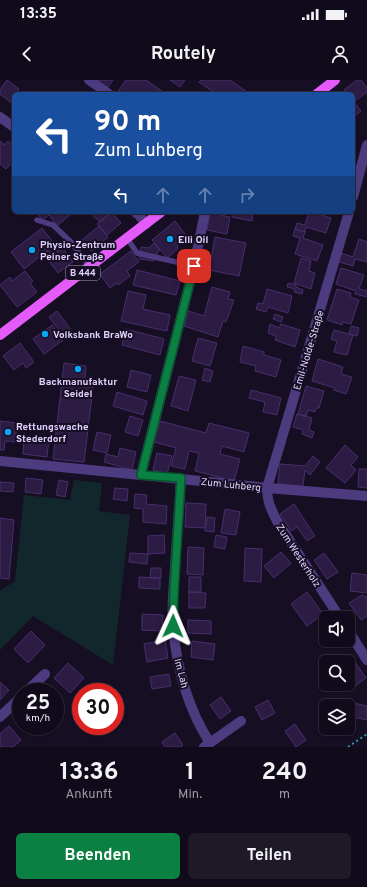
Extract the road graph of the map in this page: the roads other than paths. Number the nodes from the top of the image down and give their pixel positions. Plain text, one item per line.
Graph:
1 (89, 80) edge
2 (335, 80) edge
3 (106, 92) edge
4 (320, 92) edge
5 (0, 117) edge
6 (12, 126) edge
7 (367, 145) edge
8 (355, 190) edge
9 (138, 214) edge
10 (158, 214) edge
11 (205, 214) edge
12 (348, 214) edge
13 (37, 220) dead end
14 (146, 224) junction
15 (127, 238) junction
16 (194, 266) junction
17 (90, 267) junction
18 (1, 332) edge
19 (0, 461) edge
20 (141, 475) junction
21 (181, 478) junction
22 (267, 488) junction
23 (367, 496) edge
24 (335, 611) edge
25 (355, 641) edge
26 (367, 660) edge
27 (45, 674) dead end
28 (36, 683) edge
29 (12, 706) edge
30 (0, 717) edge
31 (241, 721) dead end
32 (207, 745) edge

1 - 3 street
2 - 4 main road
5 - 6 street
7 - 8 street
9 - 14 street
10 - 14 main road, B 444
11 - 16 street
12 - 22 street, Emil-Nolde-Straße
13 - 17 lane
14 - 15 main road, B 444
15 - 16 lane
15 - 17 main road, B 444
16 - 20 street
17 - 18 main road, B 444
19 - 20 street, Zum Luhberg
20 - 21 street, Zum Luhberg
21 - 22 street, Zum Luhberg
21 - 32 street, Im Lah
22 - 23 street, Zum Luhberg
22 - 24 street, Zum Westerholz
25 - 26 street
27 - 28 street
29 - 30 street
31 - 32 street, Im Lah

